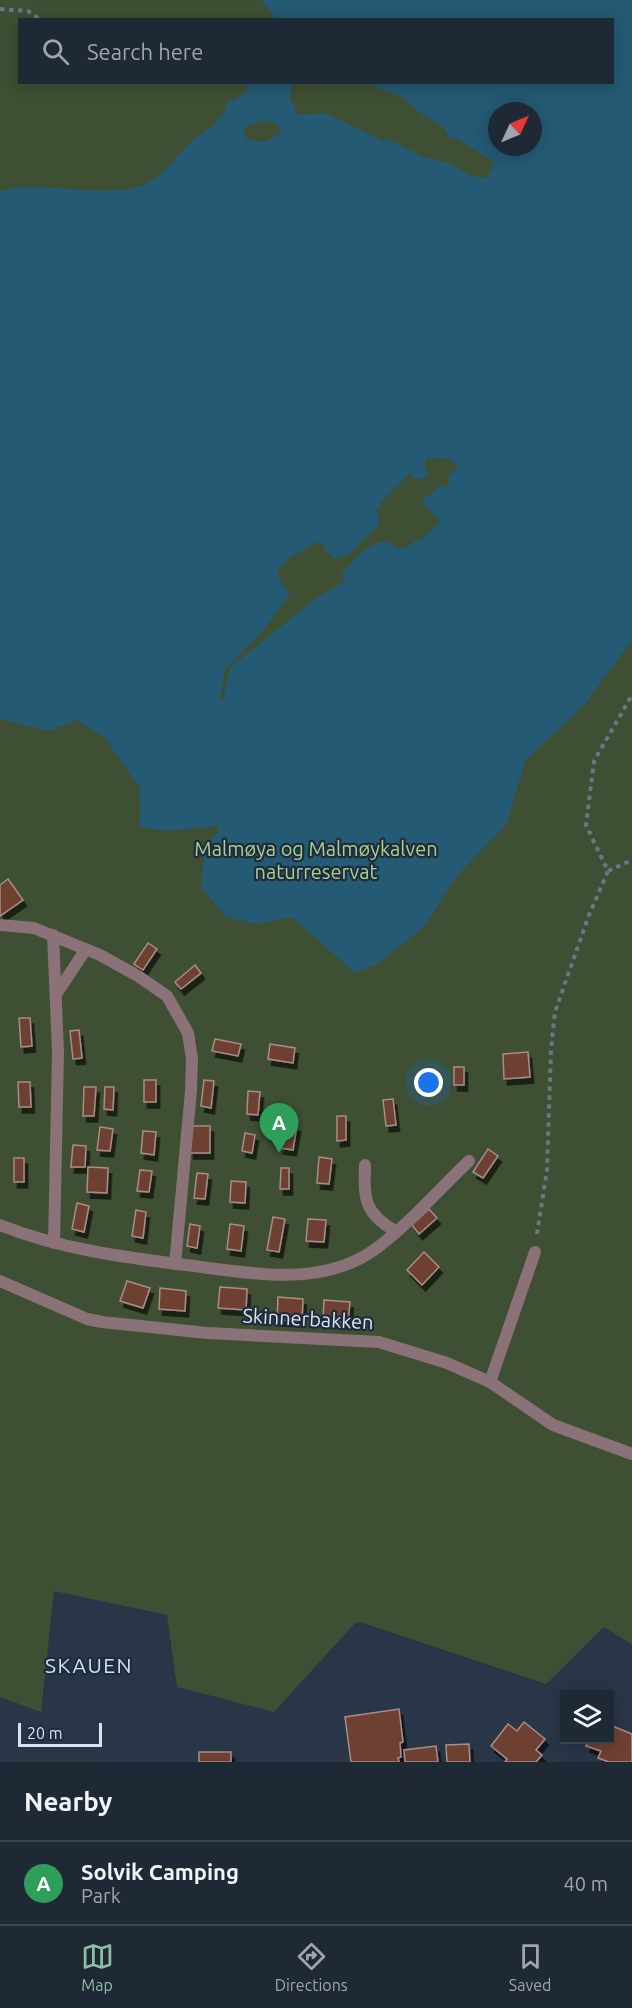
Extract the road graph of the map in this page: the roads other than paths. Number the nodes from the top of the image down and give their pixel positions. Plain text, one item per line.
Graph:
1 (0, 925) edge
2 (53, 935) junction
3 (86, 949) junction
4 (57, 993) junction
5 (469, 1161) dead end
6 (365, 1165) dead end
7 (0, 1225) edge
8 (395, 1231) junction
9 (54, 1243) junction
10 (535, 1252) road end
11 (175, 1264) junction
12 (0, 1281) edge
13 (490, 1382) junction
14 (632, 1454) edge

1 - 2 lane
2 - 3 lane
2 - 4 lane
3 - 4 lane
3 - 11 lane
4 - 9 lane
5 - 8 lane
6 - 8 lane
7 - 9 lane
8 - 11 lane
9 - 11 lane
10 - 13 lane
12 - 13 lane, Skinnerbakken
13 - 14 lane, Skinnerbakken

